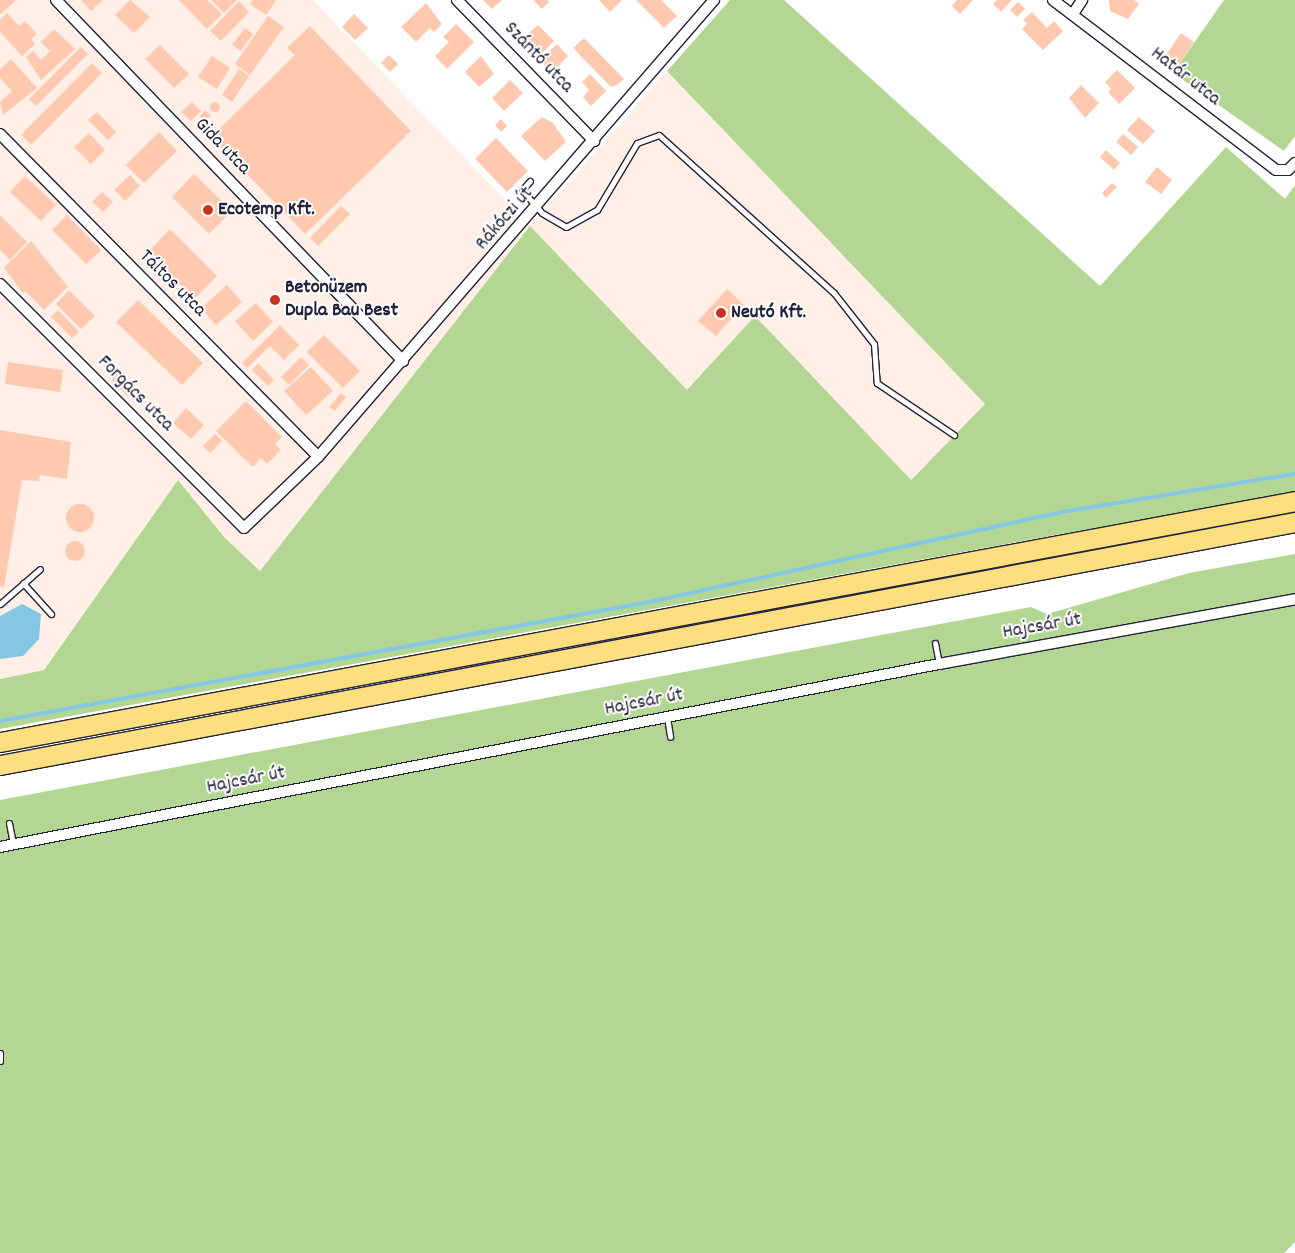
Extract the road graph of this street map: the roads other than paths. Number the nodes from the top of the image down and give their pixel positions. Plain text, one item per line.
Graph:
1 (56, 0) edge
2 (457, 0) edge
3 (714, 0) edge
4 (1054, 0) edge
5 (1082, 0) edge
6 (1073, 14) junction
7 (0, 134) edge
8 (594, 141) junction
9 (1295, 163) edge
10 (530, 181) dead end
11 (537, 208) junction
12 (0, 284) edge
13 (403, 361) junction
14 (954, 435) dead end
15 (318, 457) junction
16 (1295, 501) edge
17 (1295, 522) edge
18 (244, 528) joint
19 (40, 569) dead end
20 (24, 583) junction
21 (1295, 599) edge
22 (0, 604) edge
23 (51, 614) dead end
24 (935, 643) dead end
25 (939, 664) junction
26 (667, 717) junction
27 (81, 728) junction
28 (0, 733) edge
29 (670, 737) dead end
30 (0, 742) edge
31 (0, 765) edge
32 (9, 823) dead end
33 (13, 844) junction
34 (0, 847) edge
35 (0, 1053) edge
36 (0, 1061) edge

1 - 13 street, Gida utca
2 - 8 street, Szántó utca
3 - 8 street, Rákóczi út
4 - 6 street, Határ utca
5 - 6 street
6 - 9 street, Határ utca
7 - 15 street, Táltos utca
8 - 11 street, Rákóczi út
10 - 11 lane
11 - 13 street, Rákóczi út
11 - 14 lane
12 - 18 street, Forgács utca
13 - 15 street, Rákóczi út
15 - 18 street, Rákóczi út
16 - 27 highway
17 - 31 highway
19 - 20 lane
20 - 22 lane
20 - 23 lane
21 - 25 street, Hajcsár út
24 - 25 lane
25 - 26 street, Hajcsár út
26 - 29 lane
26 - 33 street, Hajcsár út
27 - 28 highway
27 - 30 highway
32 - 33 lane
33 - 34 street, Hajcsár út
35 - 36 lane

